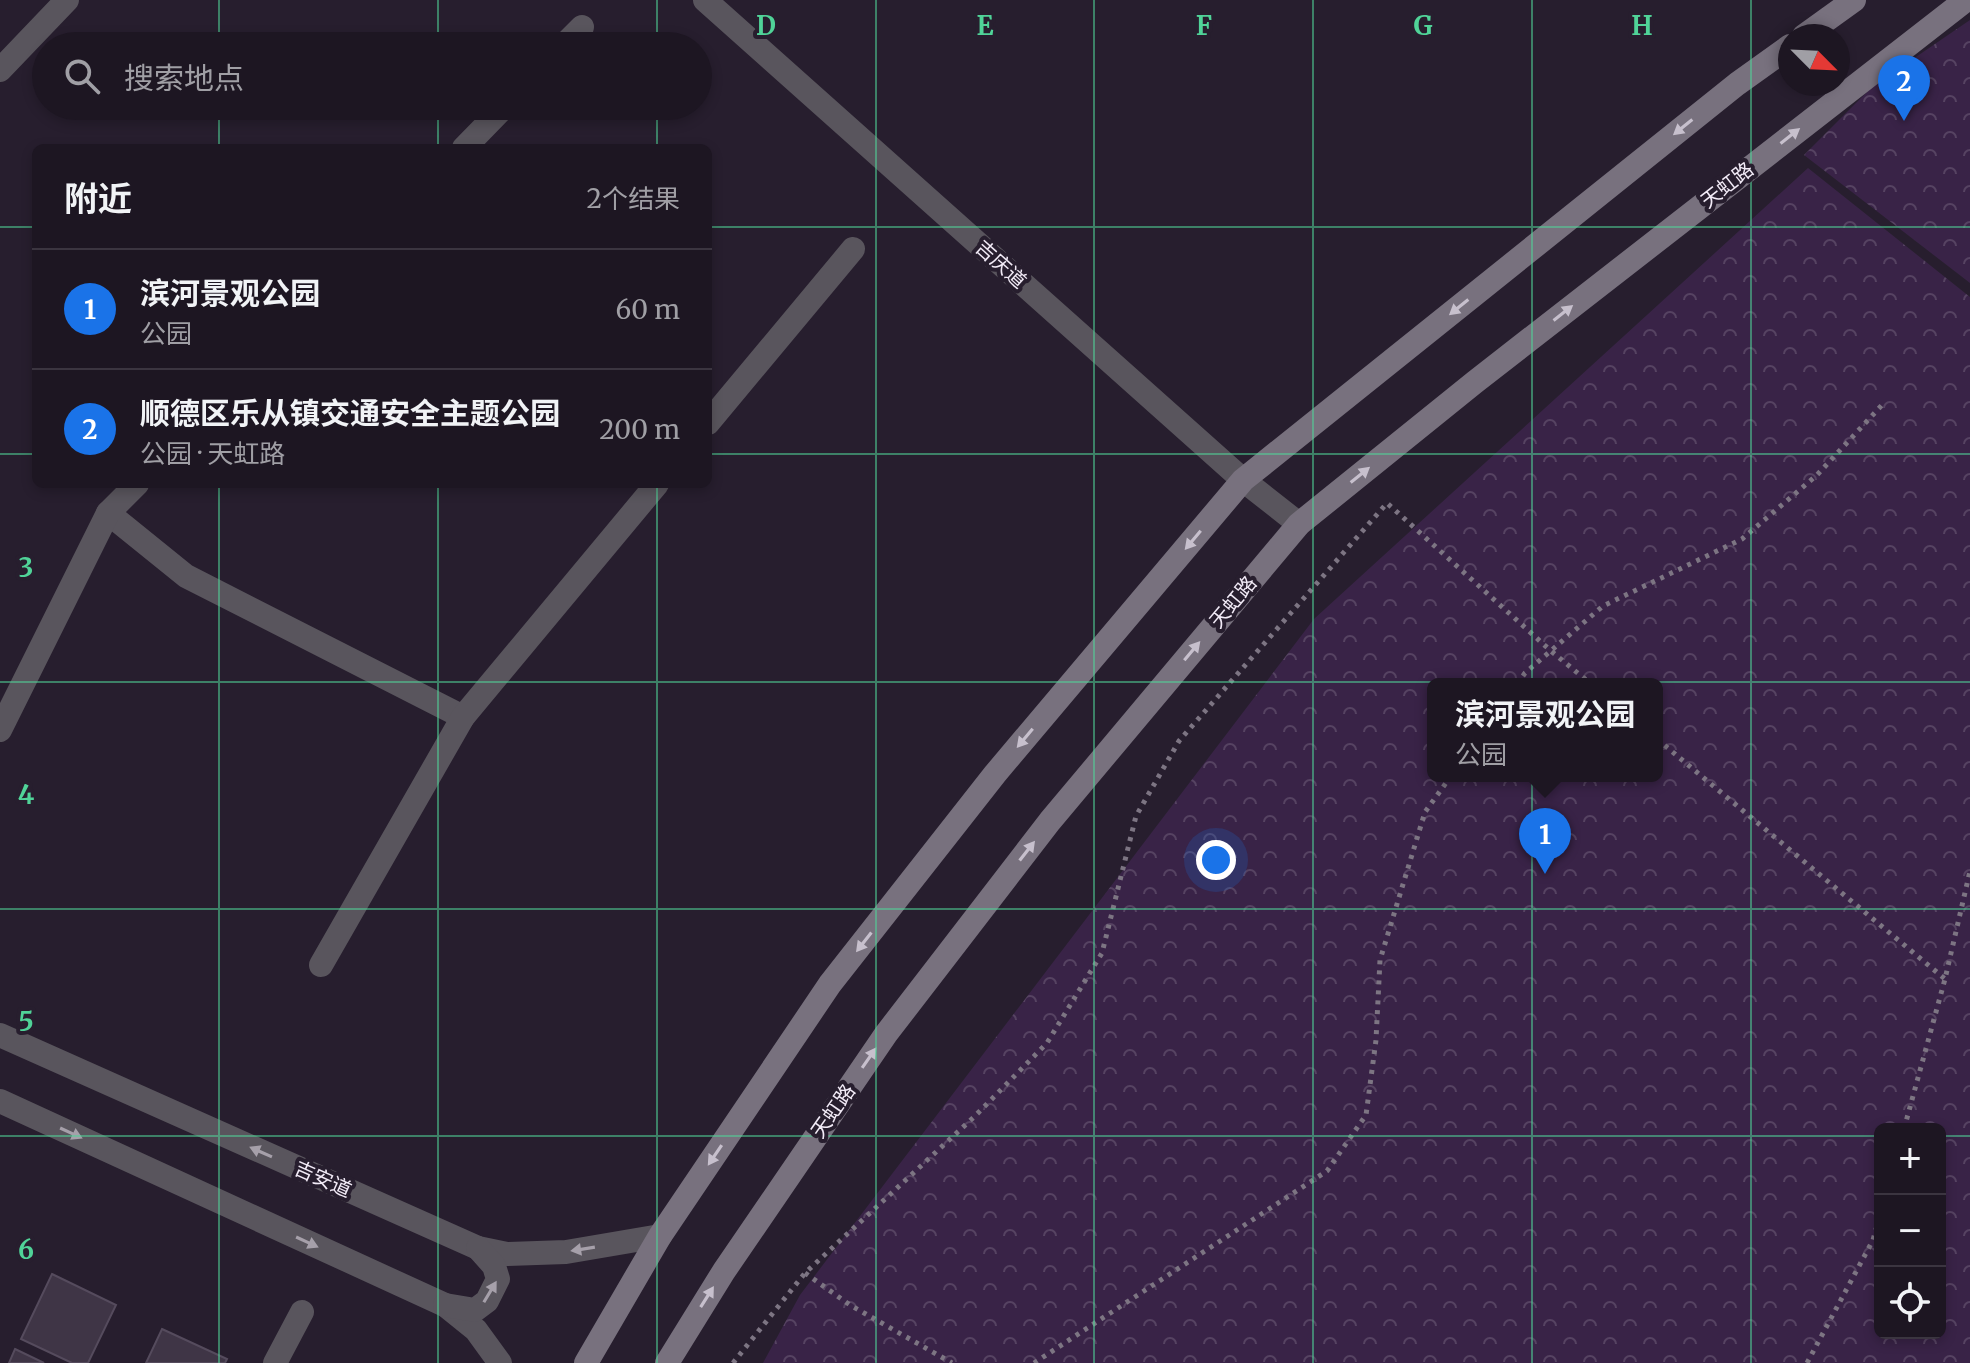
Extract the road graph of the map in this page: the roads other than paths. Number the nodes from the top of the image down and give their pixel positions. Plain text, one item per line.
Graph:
1 (67, 0) edge
2 (705, 0) edge
3 (1854, 0) edge
4 (1966, 0) edge
5 (1821, 24) edge
6 (582, 27) dead end
7 (36, 32) edge
8 (577, 32) edge
9 (32, 37) edge
10 (1778, 55) edge
11 (0, 70) edge
12 (491, 120) edge
13 (468, 144) edge
14 (853, 249) dead end
15 (712, 418) edge
16 (1243, 480) junction
17 (133, 488) edge
18 (654, 488) edge
19 (108, 513) junction
20 (1299, 524) junction
21 (463, 717) junction
22 (0, 730) edge
23 (321, 965) dead end
24 (0, 1035) edge
25 (0, 1101) edge
26 (660, 1236) junction
27 (478, 1248) junction
28 (445, 1305) junction
29 (302, 1312) dead end
30 (275, 1363) edge
31 (500, 1363) edge
32 (586, 1363) edge
33 (667, 1363) edge

1 - 7 street
2 - 16 street, 吉庆道
3 - 5 main road
20 -> 4 main road, 天虹路
6 - 8 street
9 - 11 street
10 -> 16 main road
12 - 13 street
14 - 15 street
16 - 20 street, 吉庆道
16 -> 26 main road
17 - 19 street
18 - 21 street
19 - 21 street
19 - 22 street
33 -> 20 main road, 天虹路
21 - 23 street
27 -> 24 street, 吉安道
25 -> 28 street
26 -> 27 street, 吉安道
26 - 32 main road
28 -> 27 street
28 - 31 street
29 - 30 street

